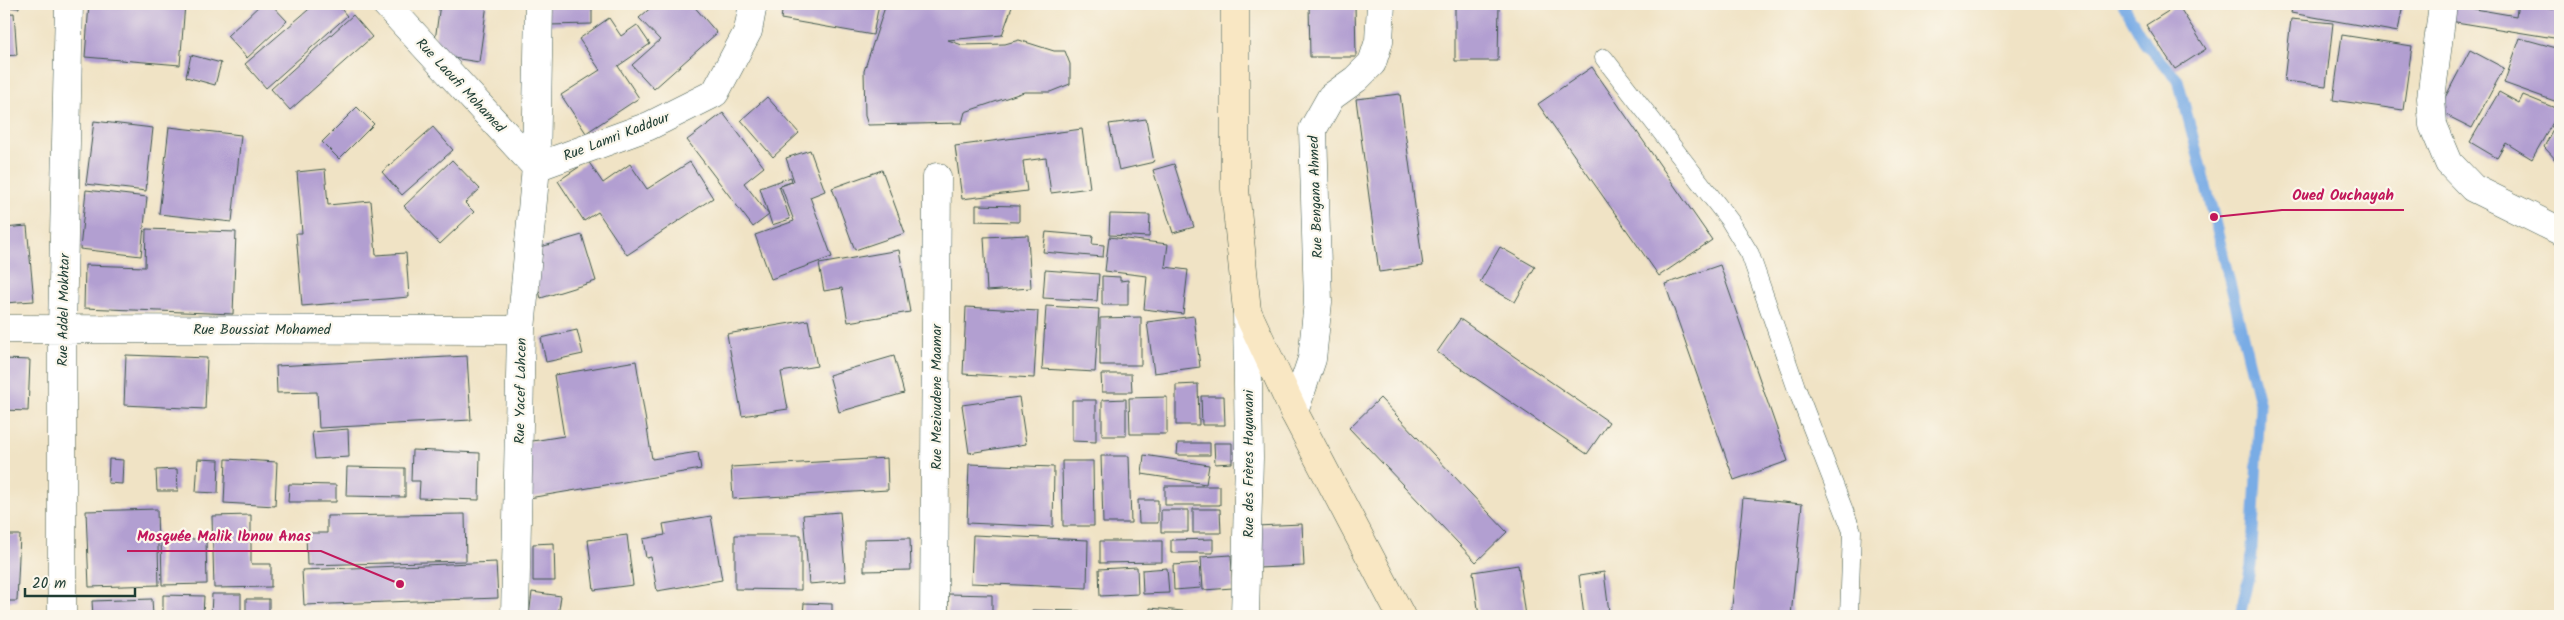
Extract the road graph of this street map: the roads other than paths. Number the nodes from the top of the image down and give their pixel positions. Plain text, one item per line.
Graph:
1 (69, 4) edge
2 (386, 4) edge
3 (539, 4) edge
4 (753, 4) edge
5 (1235, 4) edge
6 (1381, 4) edge
7 (2443, 4) edge
8 (1604, 58) dead end
9 (536, 166) junction
10 (937, 178) dead end
11 (2560, 231) edge
12 (1247, 311) junction
13 (4, 329) edge
14 (62, 329) junction
15 (521, 330) junction
16 (1294, 412) junction
17 (62, 616) edge
18 (515, 616) edge
19 (934, 616) edge
20 (1245, 616) edge
21 (1400, 616) edge
22 (1849, 616) edge

1 - 14 street, Rue Addel Mokhtar
2 - 9 street, Rue Laoufi Mohamed
3 - 9 street, Rue Yacef Lahcen
4 - 9 street, Rue Lamri Kaddour
5 - 12 street
6 - 16 street, Rue Bengana Ahmed
7 - 11 street
8 - 22 lane
9 - 15 street, Rue Yacef Lahcen
10 - 19 street, Rue Mezioudene Maamar
12 - 16 street
12 - 20 street, Rue des Frères Hayawani
13 - 14 street, Rue Boussiat Mohamed
14 - 15 street, Rue Boussiat Mohamed
14 - 17 street, Rue Addel Mokhtar
15 - 18 street, Rue Yacef Lahcen
16 - 21 street

